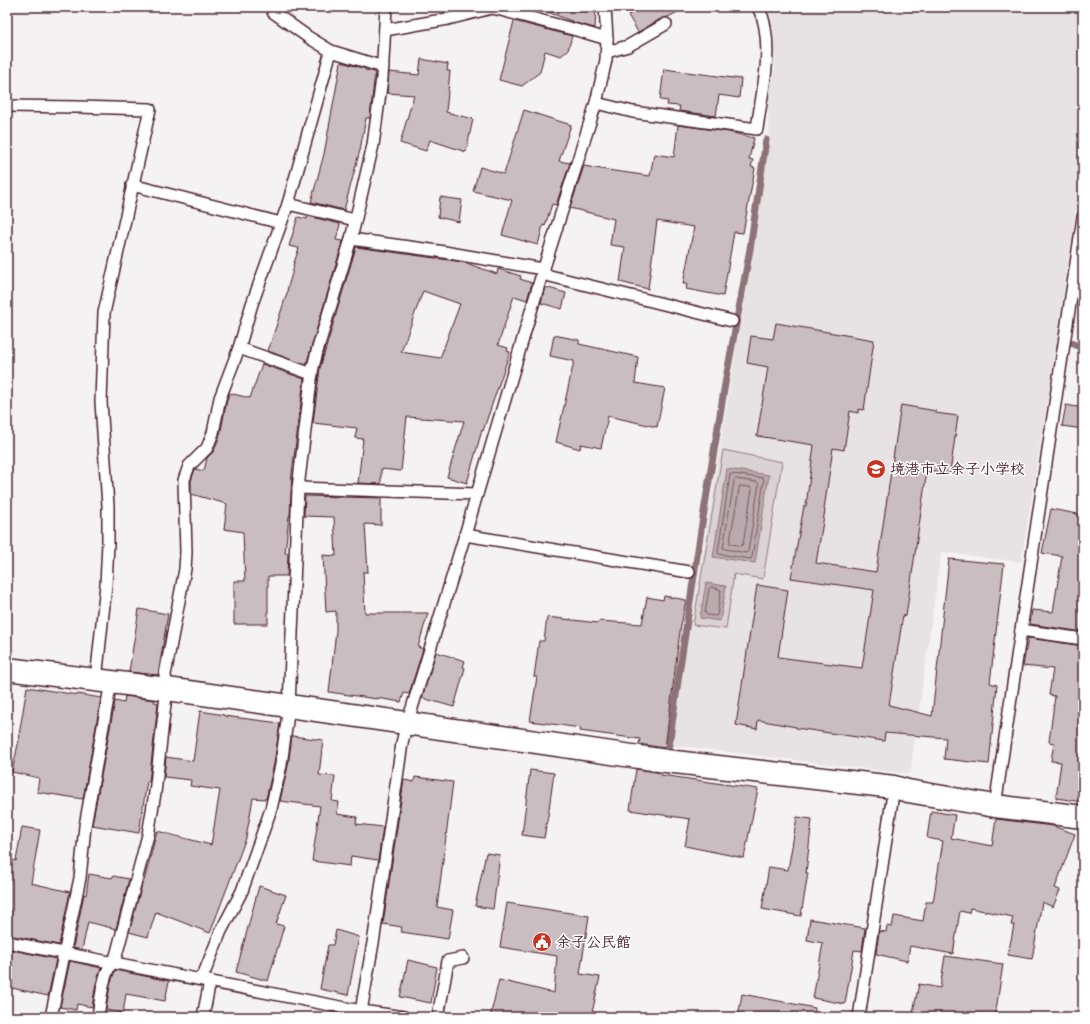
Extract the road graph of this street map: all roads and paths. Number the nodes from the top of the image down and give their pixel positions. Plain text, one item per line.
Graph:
1 (386, 7) edge
2 (605, 7) edge
3 (758, 7) edge
4 (492, 8) edge
5 (273, 12) dead end
6 (666, 24) dead end
7 (385, 30) junction
8 (607, 39) junction
9 (331, 51) junction
10 (607, 52) junction
11 (383, 67) junction
12 (596, 103) junction
13 (7, 106) edge
14 (132, 185) junction
15 (288, 204) junction
16 (1083, 217) edge
17 (355, 220) junction
18 (281, 223) junction
19 (351, 239) junction
20 (543, 271) junction
21 (732, 321) dead end
22 (239, 348) junction
23 (312, 374) junction
24 (298, 488) junction
25 (477, 494) junction
26 (465, 535) junction
27 (689, 572) dead end
28 (1021, 630) junction
29 (1083, 639) edge
30 (7, 669) edge
31 (104, 681) junction
32 (167, 689) junction
33 (289, 706) junction
34 (407, 722) junction
35 (894, 787) junction
36 (995, 806) junction
37 (1083, 817) edge
38 (7, 942) edge
39 (64, 953) junction
40 (463, 958) dead end
41 (112, 962) junction
42 (205, 980) junction
43 (360, 1014) edge
44 (51, 1017) edge
45 (98, 1017) edge
46 (203, 1017) edge
47 (404, 1017) edge
48 (438, 1017) edge
49 (859, 1017) edge

1 - 7 lane
2 - 8 lane
3 - 12 lane
4 - 7 lane
4 - 8 lane
5 - 9 lane
6 - 10 lane
7 - 11 lane
8 - 10 lane
9 - 11 lane
9 - 15 lane
10 - 12 lane
11 - 17 lane
12 - 20 lane
13 - 14 lane
14 - 18 lane
14 - 31 lane
15 - 17 lane
15 - 18 lane
16 - 28 lane
17 - 19 lane
18 - 22 lane
19 - 20 lane
19 - 23 lane
20 - 21 lane
20 - 25 lane
22 - 23 lane
22 - 32 lane
23 - 24 lane
24 - 25 lane
24 - 33 lane
25 - 26 lane
26 - 27 lane
26 - 34 lane
28 - 29 lane
28 - 36 lane
30 - 31 street
31 - 32 street
31 - 39 lane
32 - 33 street
32 - 41 lane
33 - 34 street
33 - 42 lane
34 - 35 street
34 - 43 lane
35 - 36 street
35 - 49 lane
36 - 37 street
38 - 39 lane
39 - 41 lane
39 - 44 lane
40 - 48 lane
41 - 42 lane
41 - 45 lane
42 - 43 lane
42 - 46 lane
43 - 47 lane

